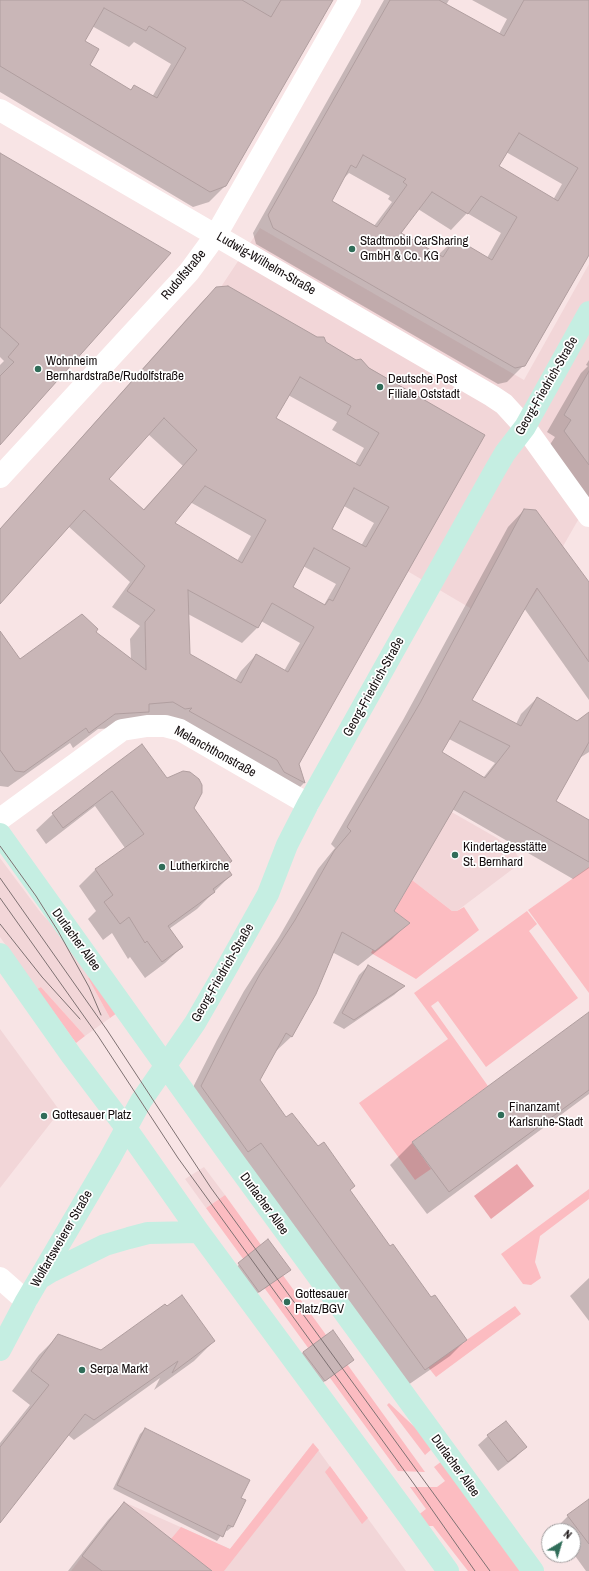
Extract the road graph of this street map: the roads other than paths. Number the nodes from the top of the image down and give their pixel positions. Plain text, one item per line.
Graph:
1 (350, 0) edge
2 (0, 110) edge
3 (216, 235) junction
4 (589, 312) edge
5 (525, 427) junction
6 (0, 477) edge
7 (589, 516) edge
8 (308, 804) junction
9 (0, 819) edge
10 (0, 834) edge
11 (0, 954) edge
12 (165, 1065) junction
13 (126, 1128) junction
14 (199, 1232) junction
15 (0, 1278) edge
16 (39, 1279) junction
17 (26, 1301) junction
18 (0, 1350) edge
19 (448, 1571) edge
20 (533, 1571) edge

1 - 3 street, Rudolfstraße
2 - 3 street, Ludwig-Wilhelm-Straße
3 - 5 street, Ludwig-Wilhelm-Straße
3 - 6 street, Rudolfstraße
4 - 5 street, Georg-Friedrich-Straße
5 - 7 street, Ludwig-Wilhelm-Straße
5 - 8 street, Georg-Friedrich-Straße
8 - 9 street, Melanchthonstraße
8 - 12 street, Georg-Friedrich-Straße
10 - 12 street, Durlacher Allee
11 - 13 street
12 - 13 street, Georg-Friedrich-Straße
12 - 20 street, Durlacher Allee
13 - 14 street
13 - 16 street, Wolfartsweierer Straße
14 - 16 street
14 - 19 street
15 - 17 street
16 - 17 street, Wolfartsweierer Straße
17 - 18 street, Wolfartsweierer Straße

